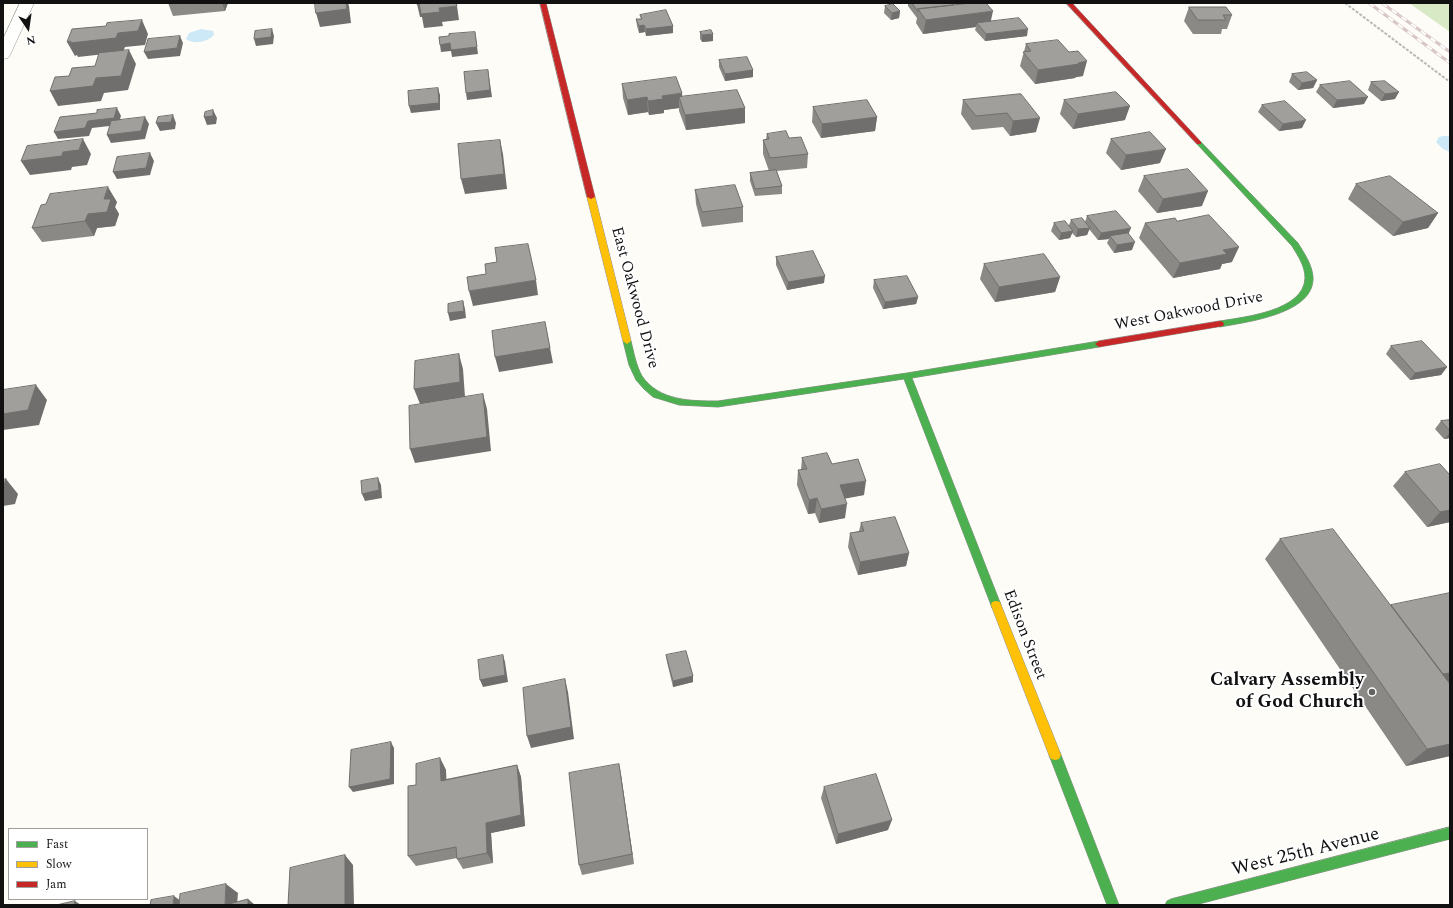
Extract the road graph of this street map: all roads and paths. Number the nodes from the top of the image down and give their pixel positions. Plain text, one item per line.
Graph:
1 (27, 3) edge
2 (543, 3) edge
3 (1069, 3) edge
4 (1345, 3) edge
5 (3, 55) edge
6 (1450, 82) edge
7 (907, 376) junction
8 (1450, 833) edge
9 (1113, 905) edge
10 (1171, 905) edge

1 - 5 street
2 - 7 street, East Oakwood Drive
3 - 7 street, West Oakwood Drive
4 - 6 path
7 - 9 street, Edison Street
8 - 10 street, West 25th Avenue

